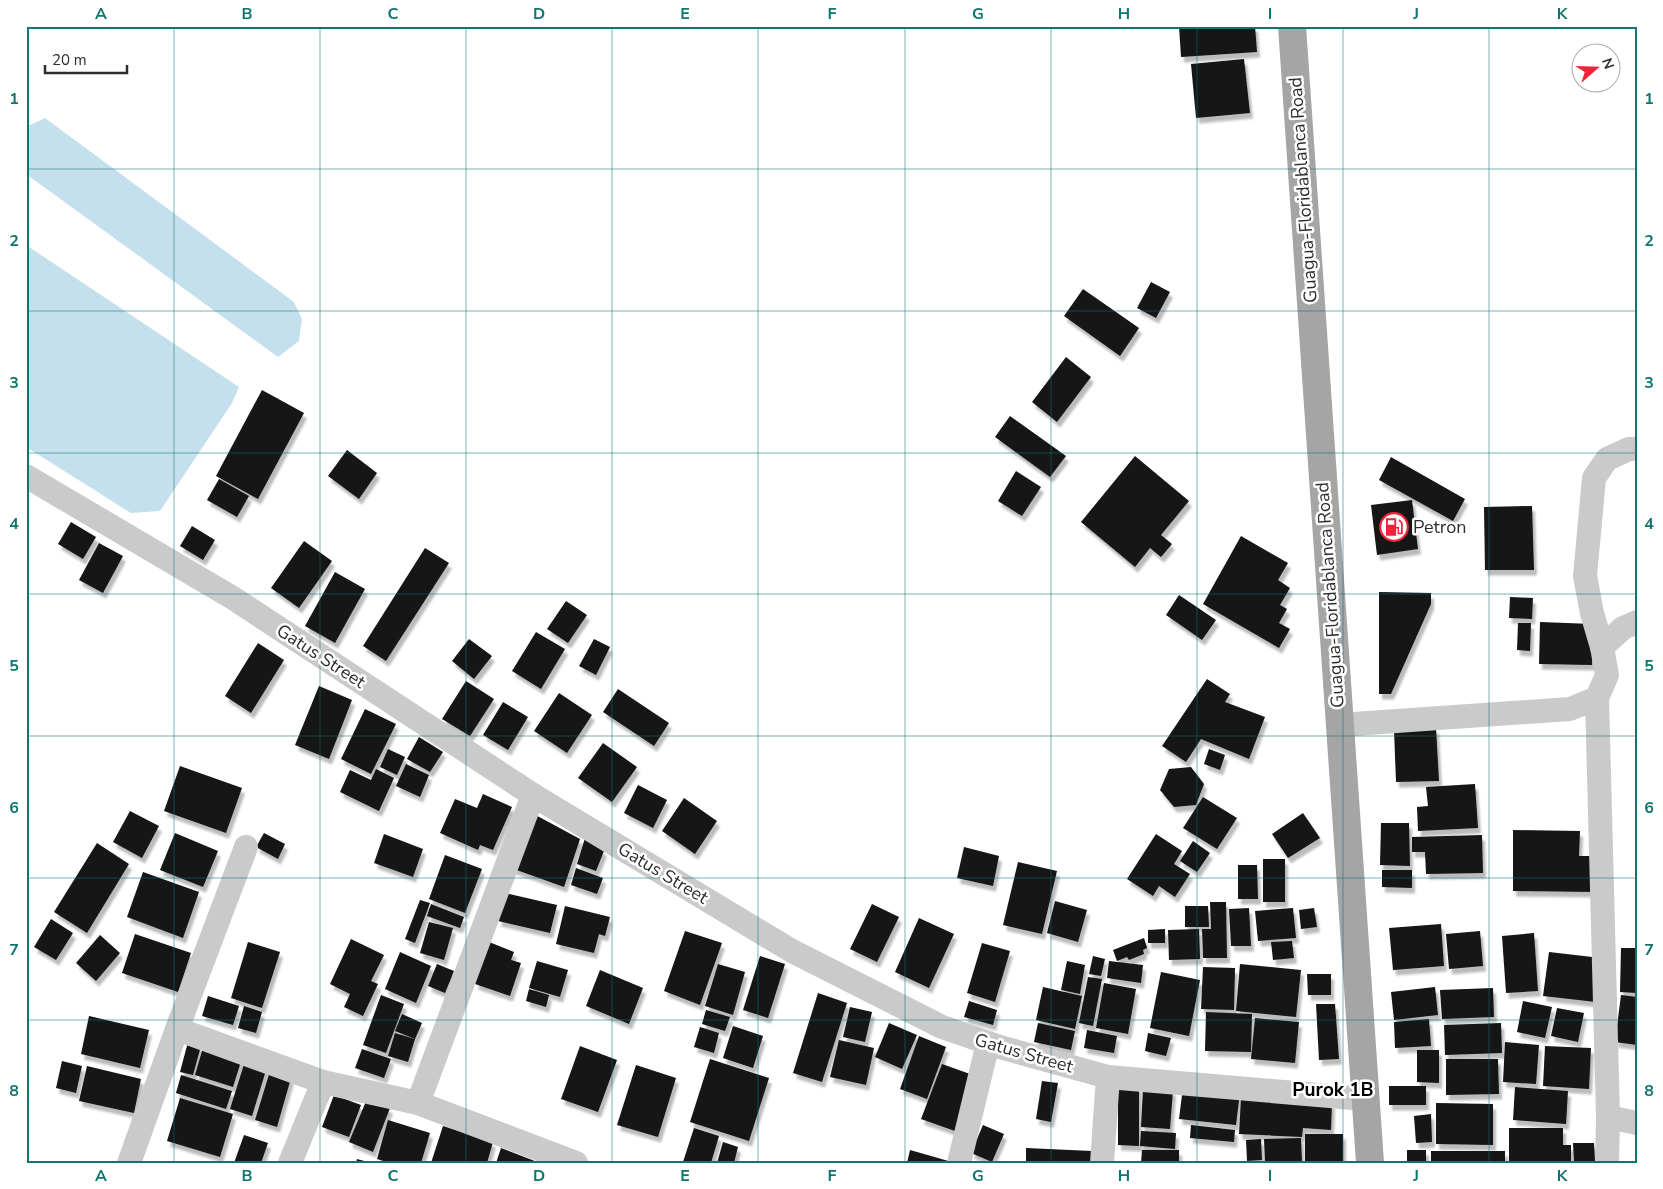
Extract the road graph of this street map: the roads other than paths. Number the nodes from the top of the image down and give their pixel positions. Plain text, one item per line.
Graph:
1 (1292, 26) edge
2 (1637, 449) edge
3 (26, 476) edge
4 (1637, 622) edge
5 (1602, 647) junction
6 (1597, 698) junction
7 (1338, 725) junction
8 (532, 795) junction
9 (246, 847) dead end
10 (177, 1028) junction
11 (988, 1043) junction
12 (1108, 1077) junction
13 (323, 1082) junction
14 (1365, 1099) junction
15 (418, 1104) junction
16 (1608, 1117) junction
17 (1637, 1123) edge
18 (129, 1163) edge
19 (290, 1163) edge
20 (576, 1163) edge
21 (959, 1163) edge
22 (1102, 1163) edge
23 (1370, 1163) edge
24 (1607, 1163) edge

1 - 7 main road, Guagua-Floridablanca Road
2 - 5 street
3 - 8 street, Gatus Street
4 - 5 street
5 - 6 street
6 - 7 street
6 - 16 street
7 - 14 main road, Guagua-Floridablanca Road
8 - 11 street, Gatus Street
8 - 15 street
9 - 10 street
10 - 13 street
10 - 18 street
11 - 12 street, Gatus Street
11 - 21 street
12 - 14 street, Gatus Street
12 - 22 street
13 - 15 street
13 - 19 street
14 - 23 main road, Guagua-Floridablanca Road
15 - 20 street
16 - 17 street
16 - 24 street

